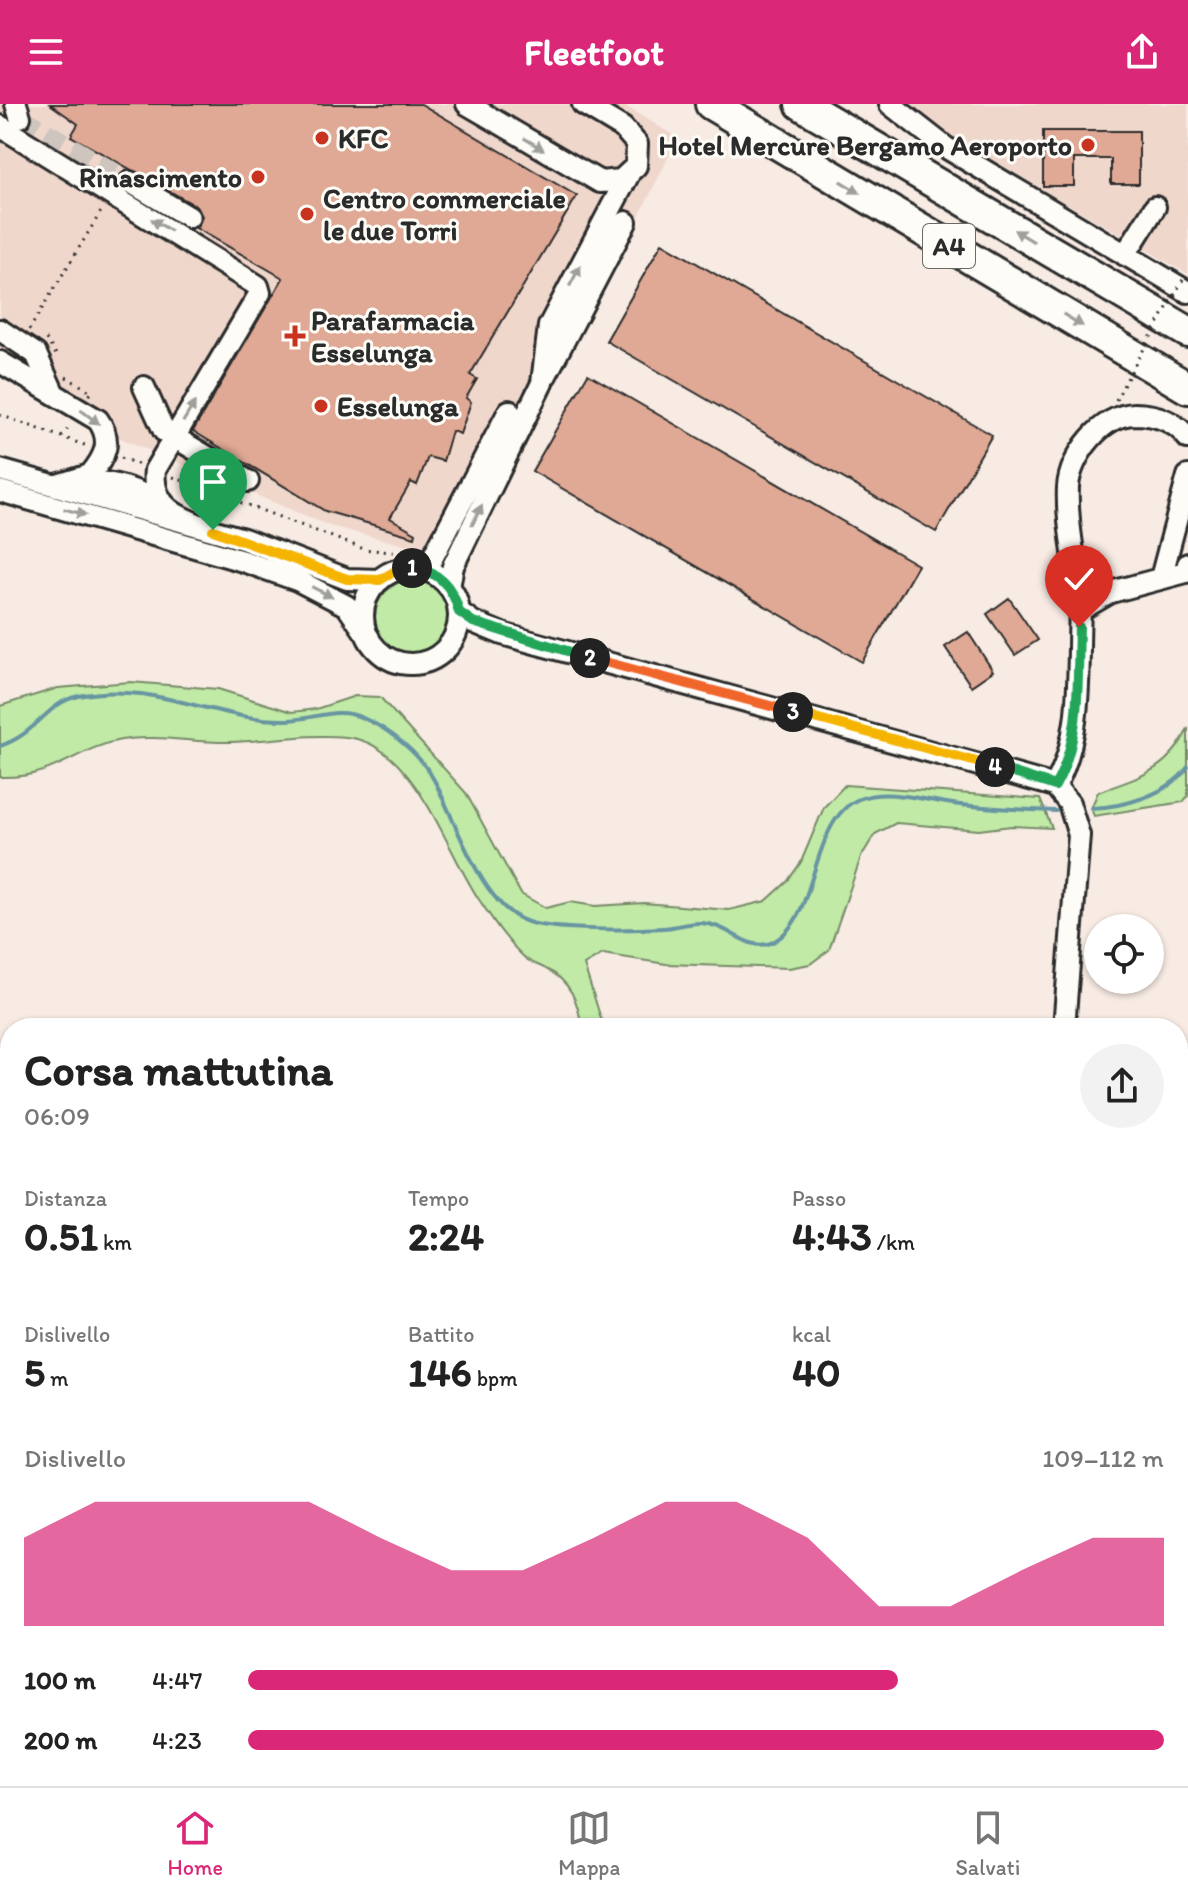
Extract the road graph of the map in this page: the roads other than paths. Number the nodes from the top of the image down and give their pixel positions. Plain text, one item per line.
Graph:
1 (467, 104) edge
2 (583, 104) edge
3 (711, 104) edge
4 (801, 104) edge
5 (890, 104) edge
6 (913, 112) edge
7 (0, 126) edge
8 (629, 174) junction
9 (130, 182) tunnel mouth
10 (1155, 207) dead end
11 (189, 217) dead end
12 (626, 222) dead end
13 (1125, 255) junction
14 (1186, 284) edge
15 (0, 330) edge
16 (1188, 332) edge
17 (0, 346) edge
18 (10, 360) edge
19 (542, 383) junction
20 (144, 387) dead end
21 (1188, 388) edge
22 (54, 394) junction
23 (509, 411) dead end
24 (174, 438) junction
25 (1188, 438) edge
26 (0, 470) edge
27 (1188, 476) edge
28 (80, 481) junction
29 (248, 481) dead end
30 (54, 485) junction
31 (0, 491) edge
32 (165, 507) junction
33 (213, 530) junction
34 (431, 564) junction
35 (1188, 564) edge
36 (1161, 578) junction
37 (380, 580) junction
38 (449, 587) junction
39 (1080, 610) junction
40 (459, 612) junction
41 (502, 634) junction
42 (369, 638) junction
43 (449, 646) junction
44 (1055, 786) junction
45 (1065, 1018) edge

1 -> 8 street
2 - 8 street
3 -> 21 highway, A4
16 -> 4 highway, A4
5 - 6 street
6 - 13 street
24 -> 7 street
19 -> 8 street
9 - 11 street
10 - 13 street
12 - 19 street
13 - 14 street
15 - 22 street
17 - 18 street
18 - 22 street
38 -> 19 street
20 - 24 street
22 -> 28 street
23 - 34 street
24 - 29 street
24 - 32 street
25 - 39 street
26 - 30 street
27 - 36 street
28 - 30 street
28 - 32 street
30 - 33 street
31 -> 42 street
32 - 33 street
33 - 37 street
34 - 37 street
34 - 38 street
35 - 36 street
36 - 39 street
37 - 42 street
38 - 40 street
39 - 44 street
40 - 41 street
40 - 43 street
41 - 43 street
41 - 44 street
42 - 43 street
44 - 45 street

